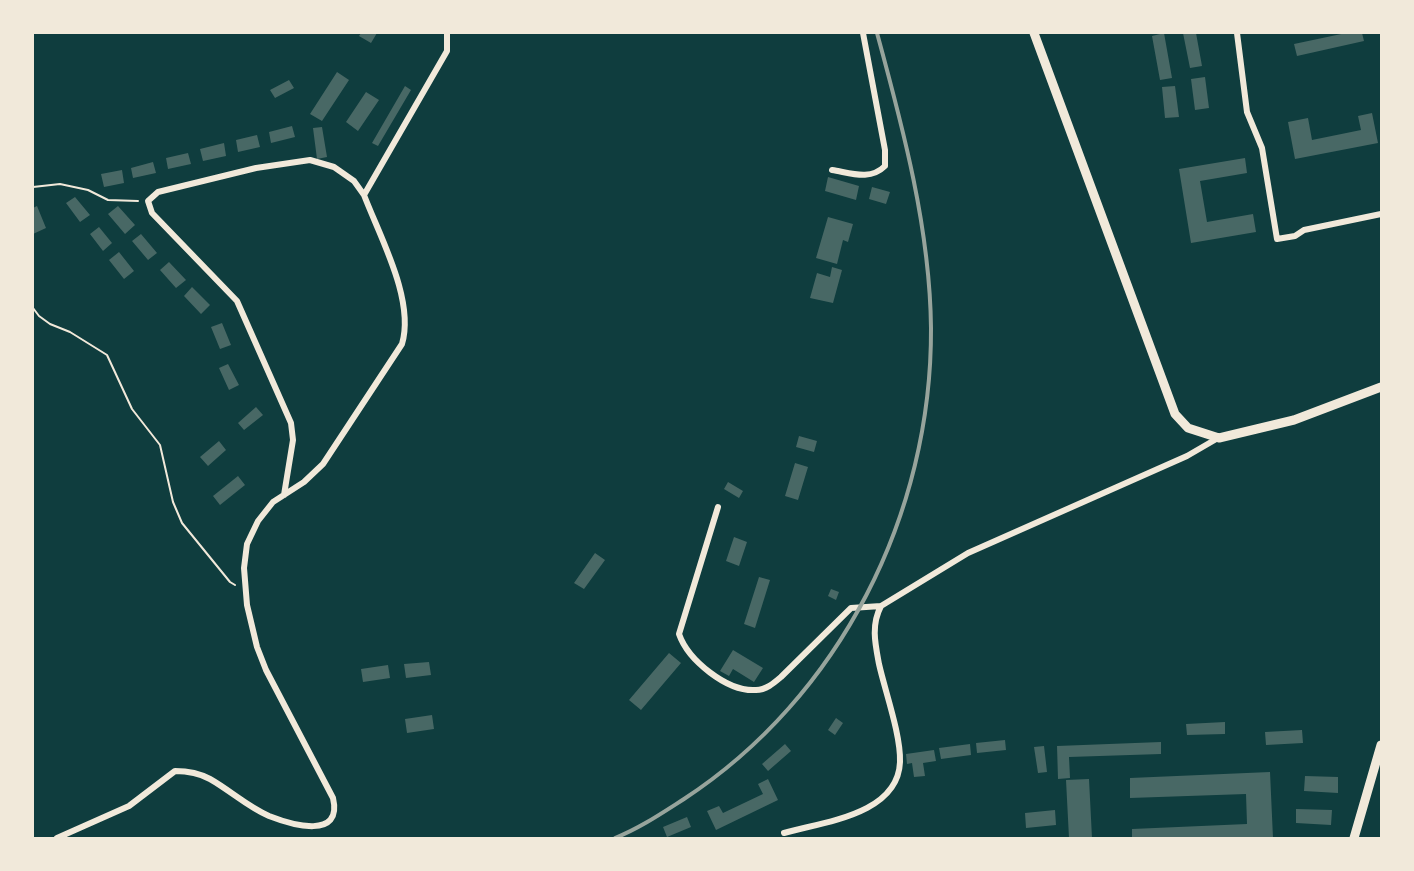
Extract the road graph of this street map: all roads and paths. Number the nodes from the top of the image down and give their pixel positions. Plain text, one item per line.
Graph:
1 (447, 33) edge
2 (863, 33) edge
3 (1034, 33) edge
4 (1237, 33) edge
5 (832, 170) dead end
6 (33, 187) edge
7 (364, 195) junction
8 (148, 201) junction
9 (1381, 214) edge
10 (33, 308) edge
11 (1381, 387) edge
12 (1219, 438) junction
13 (284, 495) junction
14 (718, 507) dead end
15 (246, 590) junction
16 (881, 606) junction
17 (1381, 745) edge
18 (784, 833) dead end
19 (57, 838) edge
20 (1354, 838) edge

1 - 7 street
2 - 5 street
3 - 12 street
4 - 9 street
6 - 8 path
7 - 8 street
7 - 13 street
8 - 13 street
10 - 15 path
11 - 12 street
12 - 16 street
13 - 15 street
14 - 16 street
15 - 19 street
16 - 18 street
17 - 20 street

